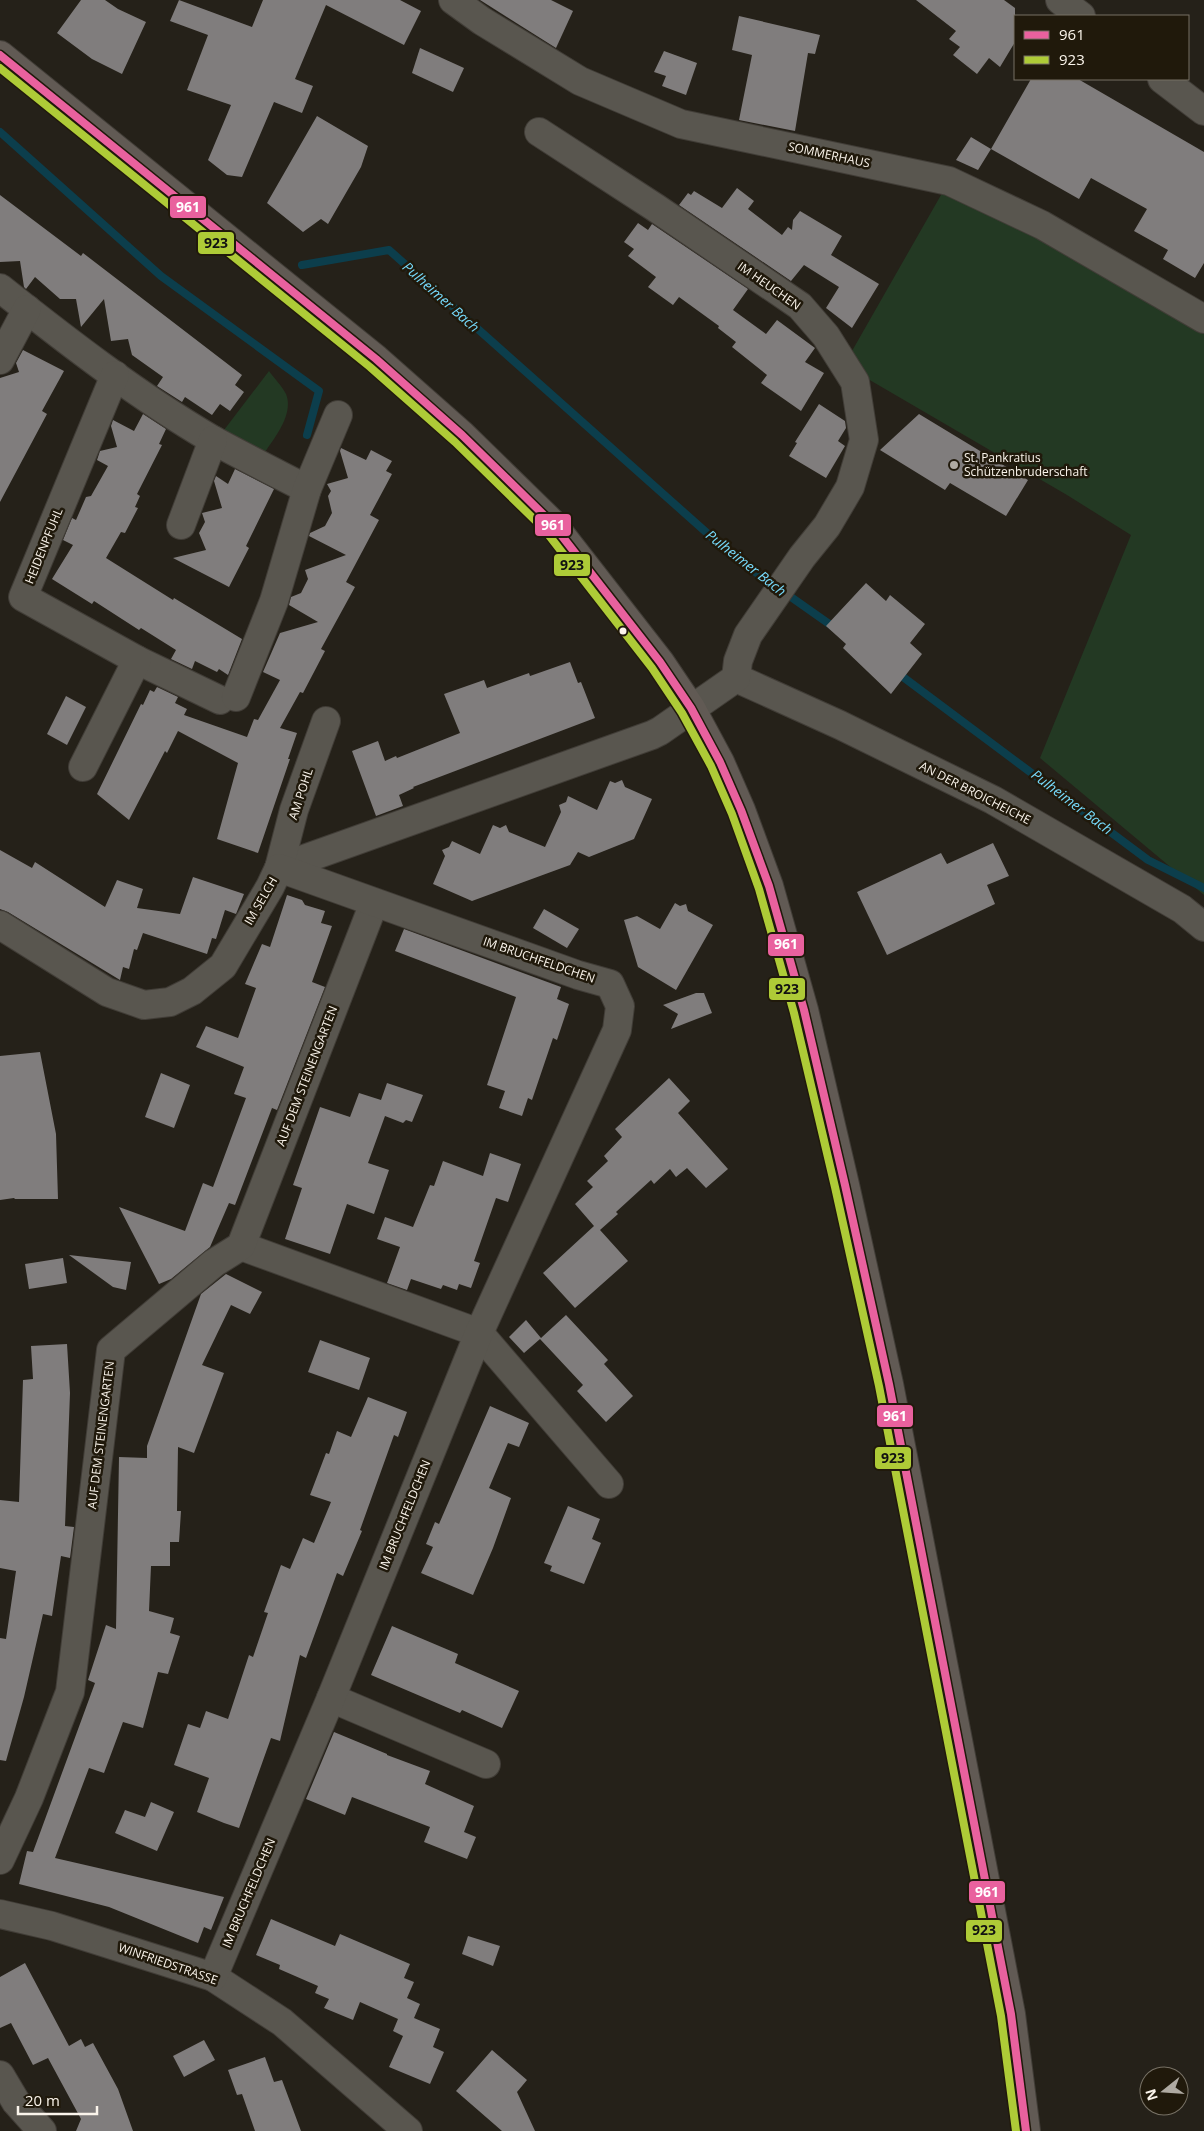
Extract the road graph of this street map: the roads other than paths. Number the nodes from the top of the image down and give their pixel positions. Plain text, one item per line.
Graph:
1 (453, 0) edge
2 (1060, 0) edge
3 (1080, 15) edge
4 (0, 55) edge
5 (1163, 80) edge
6 (1204, 111) edge
7 (539, 132) dead end
8 (0, 288) edge
9 (27, 309) junction
10 (1204, 319) edge
11 (0, 360) edge
12 (115, 375) junction
13 (338, 415) dead end
14 (213, 440) junction
15 (307, 489) junction
16 (181, 525) dead end
17 (137, 660) junction
18 (736, 678) junction
19 (691, 708) junction
20 (326, 720) dead end
21 (83, 767) dead end
22 (275, 878) junction
23 (374, 903) junction
24 (0, 925) edge
25 (1204, 927) edge
26 (241, 1246) junction
27 (479, 1333) junction
28 (609, 1484) dead end
29 (331, 1698) junction
30 (486, 1764) dead end
31 (0, 1860) edge
32 (0, 1914) edge
33 (213, 1978) junction
34 (0, 2075) edge
35 (8, 2106) edge
36 (42, 2131) edge
37 (408, 2131) edge
38 (1026, 2131) edge

1 - 10 street, SOMMERHAUS
2 - 3 street
4 - 19 main road
5 - 6 street
7 - 18 street, IM HEUCHEN
8 - 9 street
9 - 11 street
9 - 12 street
12 - 14 street
12 - 17 street, HEIDENPFUHL
13 - 15 street, HEIDENPFUHL
14 - 15 street
14 - 16 street
15 - 17 street, HEIDENPFUHL
17 - 21 street
18 - 19 street
18 - 25 street, AN DER BROICHEICHE
19 - 22 street, IM SELCH
19 - 38 main road
20 - 22 street, AM POHL
22 - 23 street, IM BRUCHFELDCHEN
22 - 24 street, IM SELCH
23 - 26 street, AUF DEM STEINENGARTEN
23 - 27 street, IM BRUCHFELDCHEN
26 - 27 street
26 - 31 street, AUF DEM STEINENGARTEN
27 - 28 street
27 - 29 street, IM BRUCHFELDCHEN
29 - 30 street
29 - 33 street, IM BRUCHFELDCHEN
32 - 33 street, WINFRIEDSTRASSE
33 - 37 street, WINFRIEDSTRASSE
34 - 35 street
35 - 36 street

